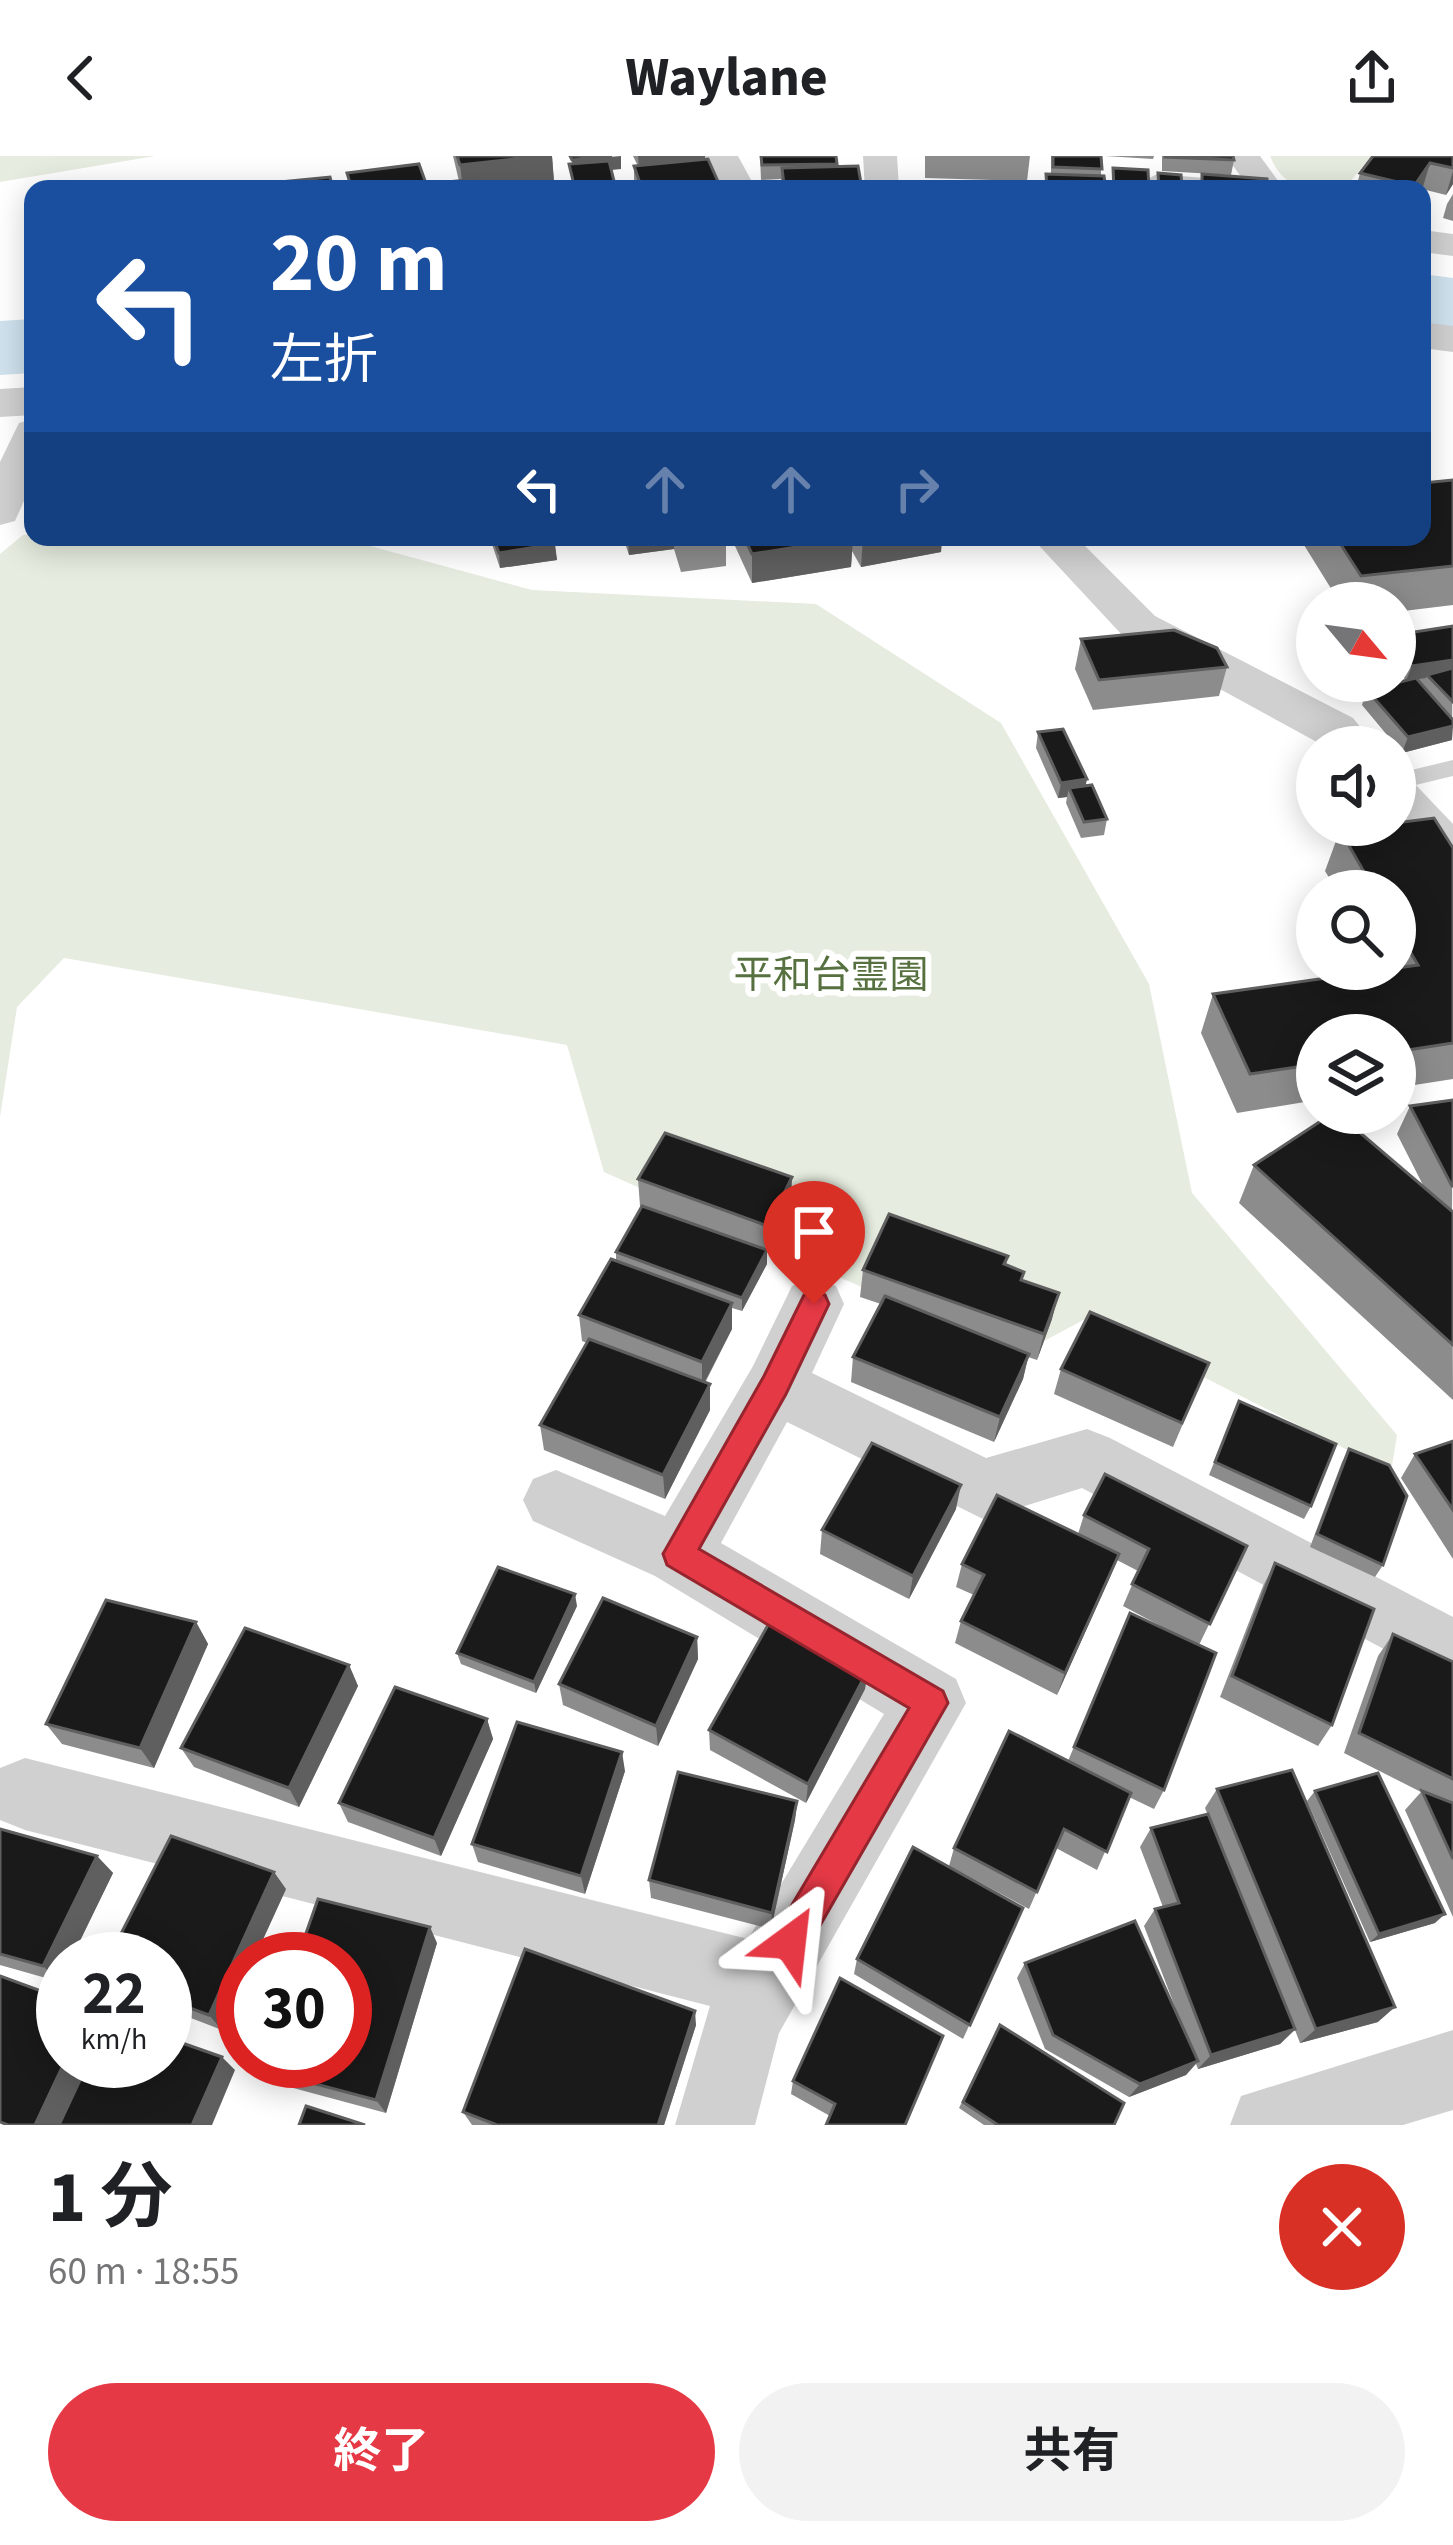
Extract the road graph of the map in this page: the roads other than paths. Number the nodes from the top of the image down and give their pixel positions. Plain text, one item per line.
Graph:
1 (1156, 179) edge
2 (1168, 180) edge
3 (24, 453) edge
4 (0, 512) edge
5 (1061, 546) edge
6 (1330, 726) edge
7 (1453, 768) edge
8 (1416, 777) edge
9 (1416, 816) edge
10 (1453, 856) edge
11 (814, 1304) dead end
12 (775, 1385) junction
13 (556, 1499) dead end
14 (679, 1554) junction
15 (1453, 1653) edge
16 (25, 1794) dead end
17 (767, 1982) junction
18 (1453, 2069) edge
19 (715, 2125) edge
20 (1270, 2125) edge

1 - 2 lane
3 - 4 street
5 - 6 street
7 - 8 lane
9 - 10 street
11 - 12 street
12 - 14 street
12 - 15 street
13 - 14 street
14 - 17 street
16 - 17 street
17 - 19 street
18 - 20 street

